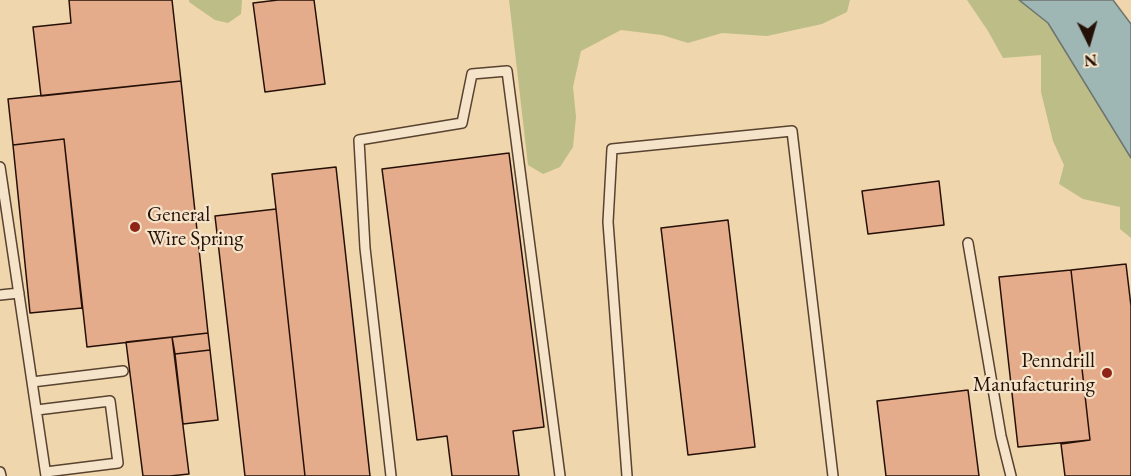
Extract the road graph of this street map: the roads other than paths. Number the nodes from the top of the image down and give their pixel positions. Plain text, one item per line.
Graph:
1 (0, 167) edge
2 (968, 243) dead end
3 (19, 293) junction
4 (0, 295) edge
5 (123, 371) dead end
6 (32, 382) junction
7 (37, 410) junction
8 (46, 474) edge
9 (391, 476) edge
10 (560, 476) edge
11 (627, 476) edge
12 (833, 476) edge
13 (1011, 476) edge

1 - 3 lane
2 - 13 lane
3 - 4 lane
3 - 6 lane
5 - 6 lane
6 - 7 lane
7 - 8 lane
7 - 8 lane
9 - 10 lane
11 - 12 lane

